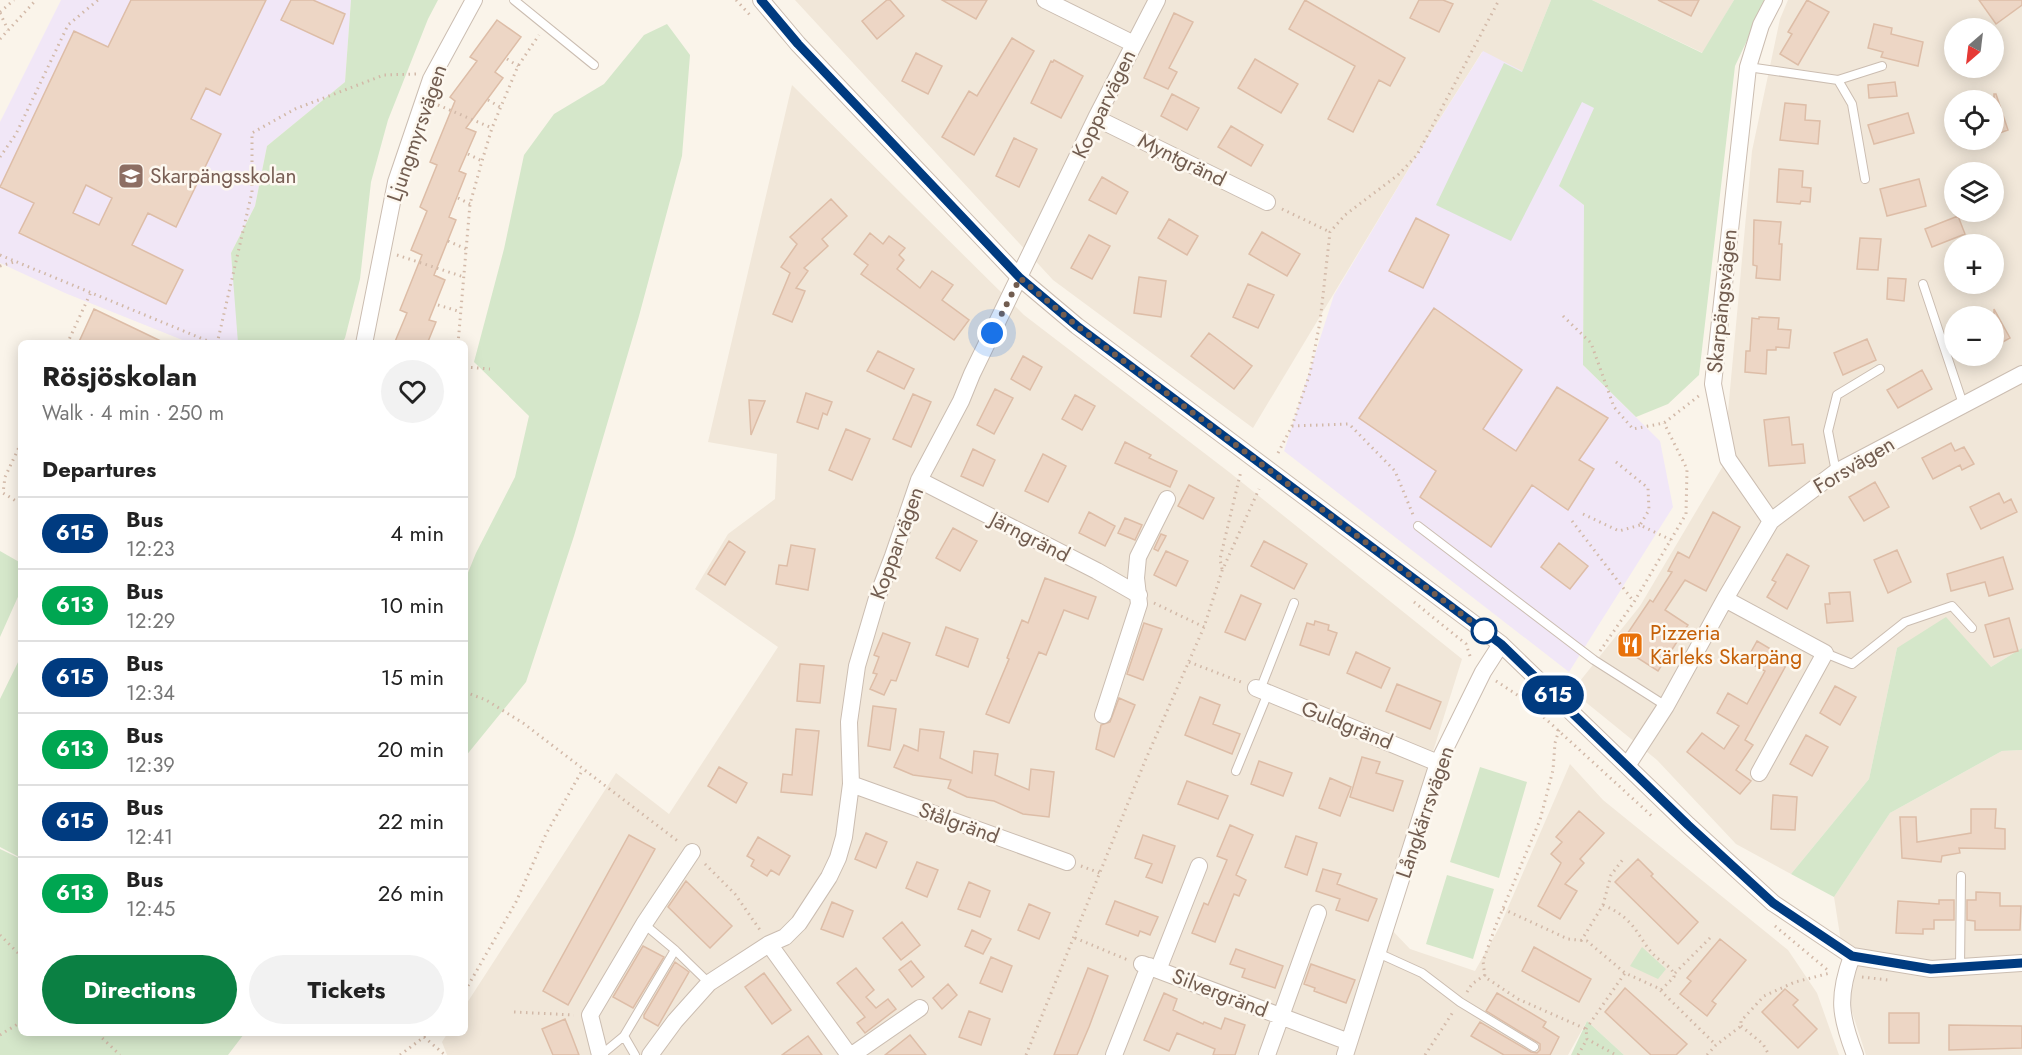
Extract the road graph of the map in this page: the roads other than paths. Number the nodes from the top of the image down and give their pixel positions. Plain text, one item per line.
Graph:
1 (474, 0) edge
2 (514, 0) edge
3 (761, 0) edge
4 (1046, 0) edge
5 (1157, 0) edge
6 (1774, 0) edge
7 (1134, 44) junction
8 (594, 65) dead end
9 (1882, 66) dead end
10 (1748, 67) junction
11 (1838, 80) junction
12 (1096, 118) junction
13 (1865, 179) dead end
14 (1267, 202) road end
15 (1020, 278) junction
16 (1923, 284) dead end
17 (365, 340) edge
18 (1880, 369) dead end
19 (2022, 374) edge
20 (1963, 404) junction
21 (1836, 472) junction
22 (919, 480) junction
23 (1167, 499) dead end
24 (1771, 521) junction
25 (1418, 526) road end
26 (1139, 595) junction
27 (1725, 599) junction
28 (1294, 603) dead end
29 (1972, 628) dead end
30 (1501, 644) junction
31 (1825, 653) junction
32 (1262, 690) junction
33 (1666, 706) junction
34 (1103, 715) dead end
35 (1438, 763) junction
36 (1627, 766) junction
37 (1236, 771) dead end
38 (1759, 773) dead end
39 (851, 783) junction
40 (692, 852) road end
41 (1067, 862) dead end
42 (1199, 866) dead end
43 (1961, 876) dead end
44 (1318, 913) dead end
45 (644, 924) junction
46 (769, 944) junction
47 (675, 950) junction
48 (1378, 953) junction
49 (1852, 956) junction
50 (2022, 963) edge
51 (1150, 967) junction
52 (1960, 967) junction
53 (709, 983) junction
54 (920, 1008) dead end
55 (1281, 1017) junction
56 (624, 1036) junction
57 (1534, 1047) dead end
58 (1347, 1049) edge
59 (600, 1055) edge
60 (635, 1055) edge
61 (650, 1055) edge
62 (850, 1055) edge
63 (1114, 1055) edge
64 (1267, 1055) edge
65 (1855, 1055) edge

1 - 17 street, Ljungmyrsvägen
2 - 8 lane
3 - 15 street
4 - 7 street
5 - 7 street, Kopparvägen
6 - 10 street, Skarpängsvägen
7 - 12 street, Kopparvägen
9 - 11 lane
10 - 11 lane
10 - 24 street, Skarpängsvägen
11 - 13 lane
12 - 14 street, Myntgränd
12 - 15 street, Kopparvägen
15 - 22 street, Kopparvägen
15 - 30 street
16 - 20 lane
18 - 21 lane
19 - 20 street, Forsvägen
20 - 21 street, Forsvägen
21 - 24 street, Forsvägen
22 - 26 street, Järngränd
22 - 39 street, Kopparvägen
23 - 26 street
24 - 27 street, Forsvägen
25 - 33 lane
26 - 34 street
27 - 31 street
27 - 33 street, Forsvägen
28 - 32 lane
29 - 31 lane
30 - 35 street, Långkärrsvägen
30 - 36 street
31 - 38 street
32 - 35 street, Guldgränd
32 - 37 lane
33 - 36 street, Forsvägen
35 - 48 street, Långkärrsvägen
36 - 49 street
39 - 41 street, Stålgränd
39 - 46 street, Kopparvägen
40 - 45 street
42 - 51 street, Silvergränd
43 - 52 lane
44 - 55 street, Silvergränd
45 - 47 lane
45 - 59 street
46 - 53 street, Kopparvägen
46 - 62 street
47 - 53 lane
47 - 56 lane
48 - 57 lane
48 - 58 street, Långkärrsvägen
49 - 52 street
49 - 65 street
50 - 52 street
51 - 55 street, Silvergränd
51 - 63 street, Silvergränd
53 - 61 street, Kopparvägen
54 - 62 street
55 - 58 street, Silvergränd
55 - 64 street, Silvergränd
56 - 59 lane
56 - 60 lane

